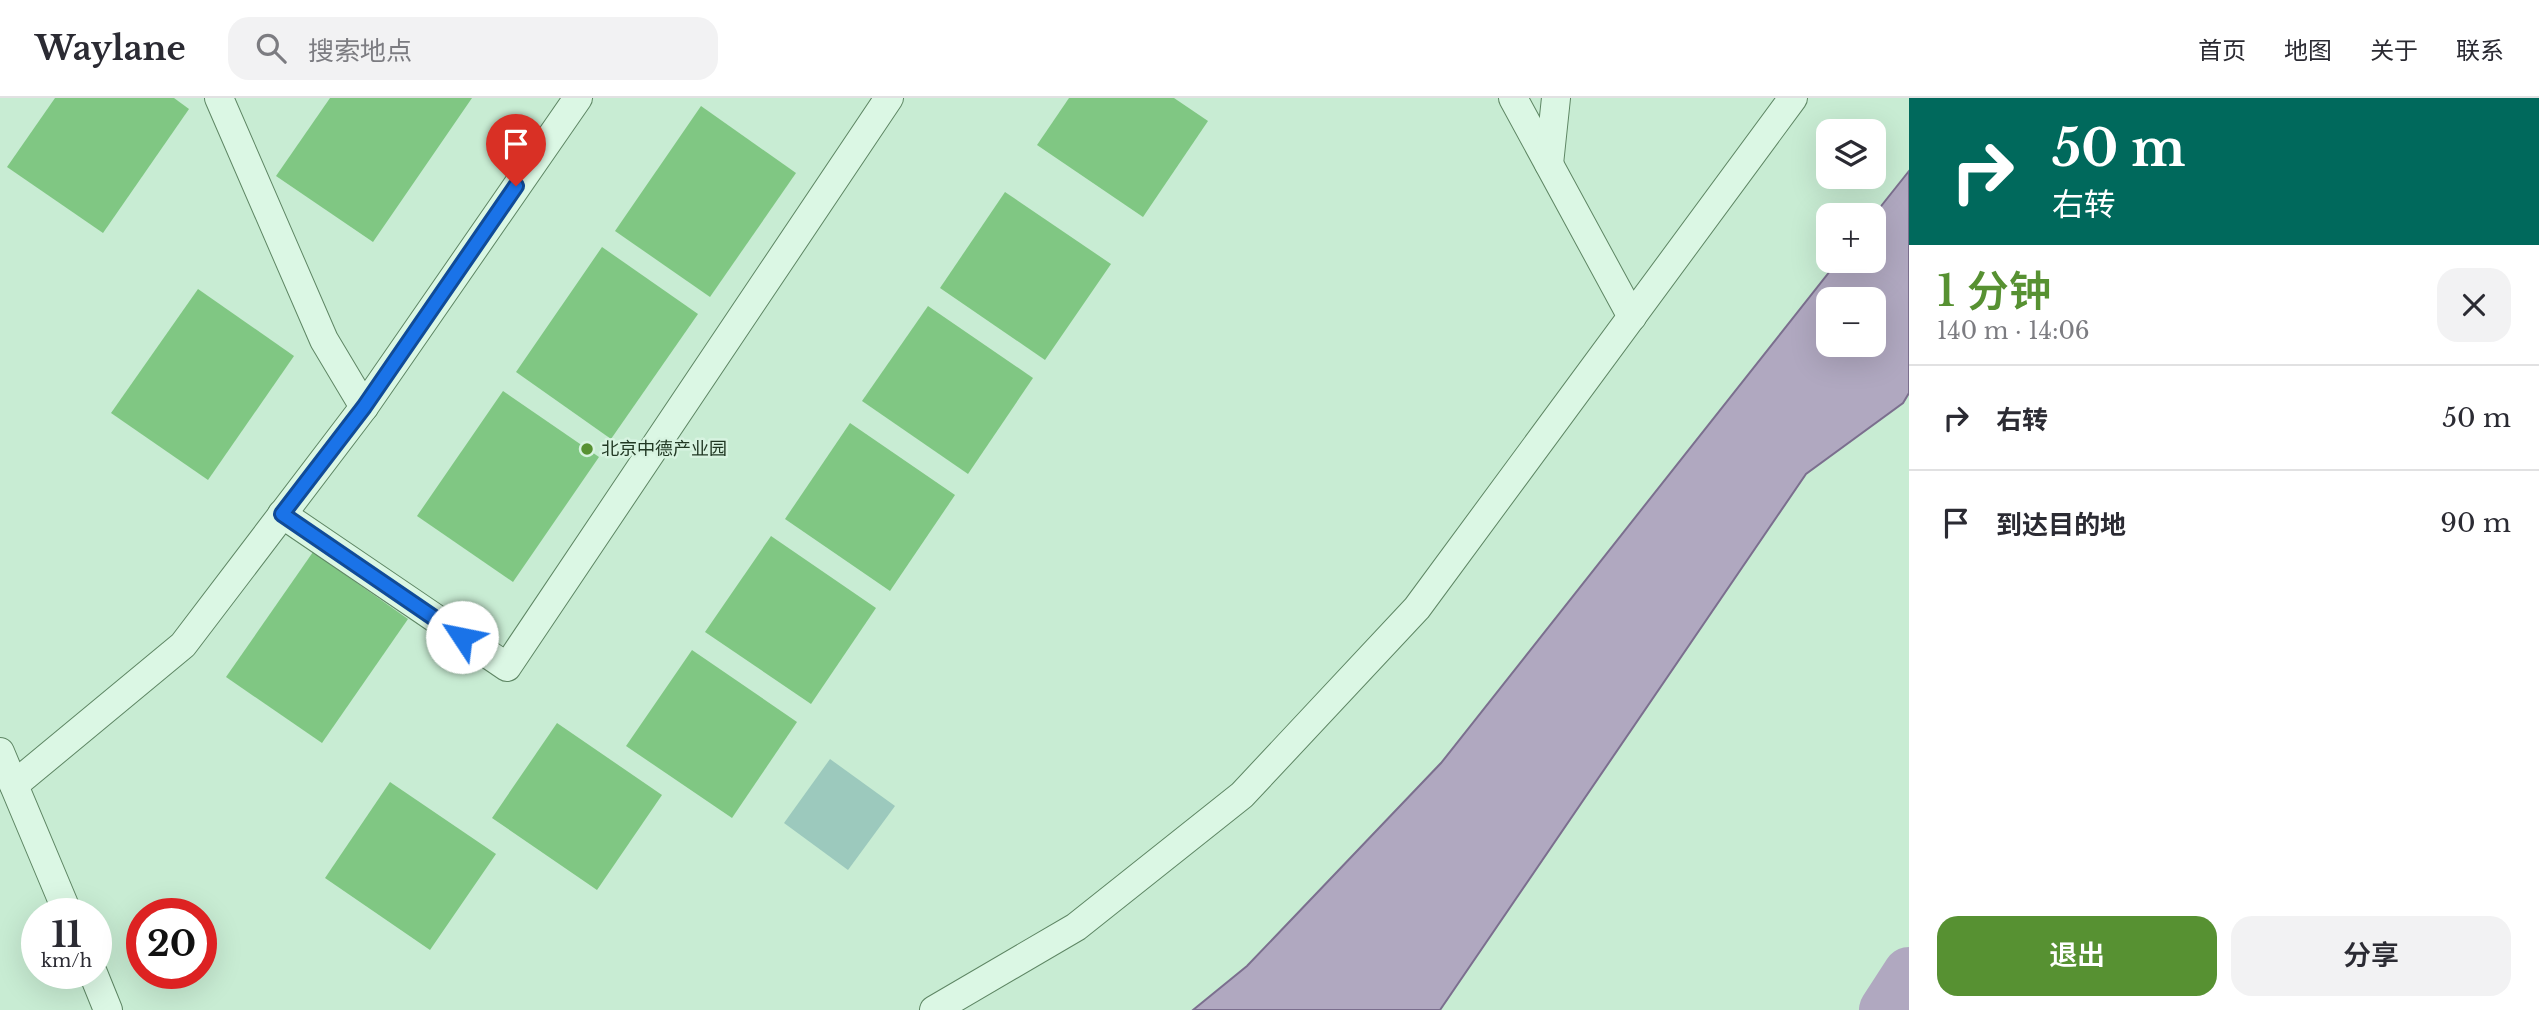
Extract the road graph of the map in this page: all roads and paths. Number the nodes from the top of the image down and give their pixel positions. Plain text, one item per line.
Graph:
1 (219, 98) edge
2 (578, 98) edge
3 (889, 98) edge
4 (1513, 98) edge
5 (1556, 98) edge
6 (1793, 98) edge
7 (1549, 163) junction
8 (1632, 317) junction
9 (364, 407) junction
10 (282, 514) junction
11 (0, 752) edge
12 (14, 785) junction
13 (61, 898) edge
14 (99, 989) edge
15 (108, 1010) edge
16 (934, 1010) edge

1 - 9 street
2 - 9 street
3 - 10 street
4 - 7 street
5 - 7 street
6 - 8 street
7 - 8 street
8 - 16 street
9 - 10 street
10 - 12 street
11 - 12 street
12 - 13 street
14 - 15 street

